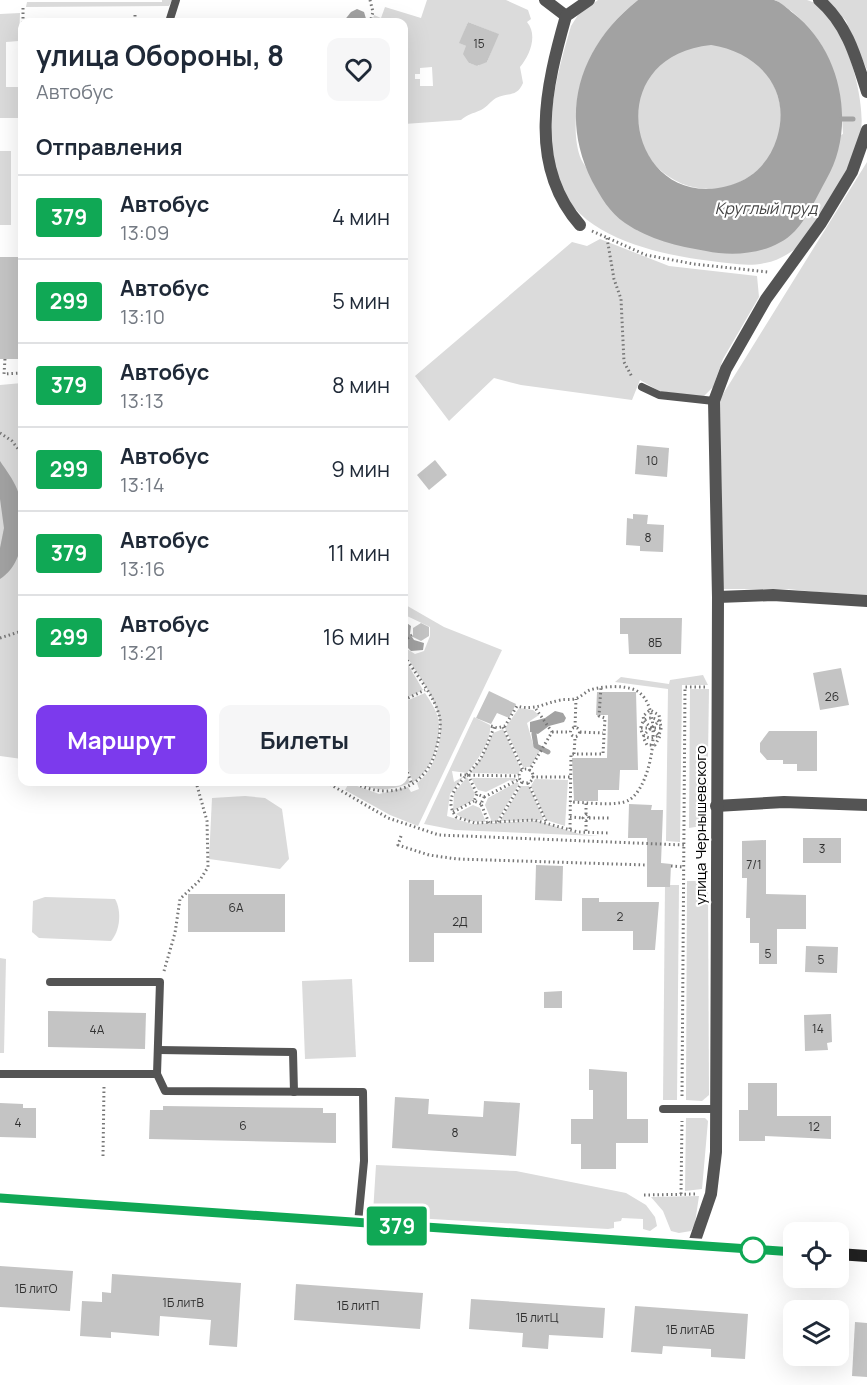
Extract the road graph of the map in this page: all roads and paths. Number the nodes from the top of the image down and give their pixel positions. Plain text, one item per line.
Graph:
1 (176, 0) edge
2 (370, 0) edge
3 (545, 0) edge
4 (589, 0) edge
5 (819, 0) edge
6 (23, 8) dead end
7 (566, 16) junction
8 (23, 18) edge
9 (170, 18) edge
10 (371, 18) edge
11 (867, 92) edge
12 (867, 130) edge
13 (580, 225) joint
14 (607, 238) junction
15 (781, 277) junction
16 (4, 359) dead end
17 (18, 373) edge
18 (642, 387) joint
19 (714, 401) junction
20 (0, 432) edge
21 (18, 449) edge
22 (718, 597) junction
23 (867, 601) edge
24 (18, 632) edge
25 (412, 635) dead end
26 (0, 638) edge
27 (408, 638) edge
28 (408, 662) edge
29 (601, 687) junction
30 (716, 687) junction
31 (425, 690) junction
32 (408, 698) edge
33 (576, 699) junction
34 (536, 709) junction
35 (651, 710) junction
36 (651, 718) junction
37 (644, 721) junction
38 (659, 722) junction
39 (503, 727) junction
40 (575, 727) junction
41 (642, 728) junction
42 (651, 728) junction
43 (661, 728) junction
44 (551, 731) junction
45 (570, 732) junction
46 (580, 732) junction
47 (603, 733) junction
48 (644, 735) junction
49 (658, 735) junction
50 (575, 737) junction
51 (651, 738) junction
52 (651, 746) junction
53 (574, 754) junction
54 (523, 770) junction
55 (529, 771) junction
56 (408, 774) edge
57 (460, 775) dead end
58 (467, 775) junction
59 (532, 777) junction
60 (570, 777) junction
61 (520, 779) junction
62 (528, 783) junction
63 (412, 784) junction
64 (408, 785) edge
65 (197, 786) edge
66 (333, 786) edge
67 (363, 786) edge
68 (404, 786) edge
69 (477, 794) junction
70 (484, 797) junction
71 (474, 801) junction
72 (570, 802) junction
73 (586, 802) junction
74 (481, 804) junction
75 (867, 805) edge
76 (716, 806) junction
77 (453, 812) junction
78 (570, 817) junction
79 (586, 818) junction
80 (610, 818) dead end
81 (546, 821) junction
82 (498, 822) junction
83 (489, 823) junction
84 (570, 829) junction
85 (586, 833) junction
86 (610, 833) dead end
87 (401, 836) dead end
88 (684, 845) junction
89 (648, 865) dead end
90 (670, 866) dead end
91 (684, 867) junction
92 (50, 982) dead end
93 (160, 982) junction
94 (159, 1050) junction
95 (0, 1074) edge
96 (157, 1074) junction
97 (104, 1075) junction
98 (294, 1092) junction
99 (663, 1109) dead end
100 (715, 1109) junction
101 (682, 1110) junction
102 (103, 1156) dead end
103 (681, 1194) junction
104 (711, 1194) junction
105 (644, 1195) dead end
106 (0, 1198) edge
107 (358, 1223) junction
108 (693, 1246) junction
109 (783, 1251) edge
110 (849, 1255) edge
111 (867, 1256) edge

1 - 9 lane
2 - 10 path
3 - 7 street
4 - 7 street
5 - 11 street
6 - 8 path
7 - 13 street
12 - 15 street
13 - 14 path
14 - 15 path
14 - 18 path
15 - 19 street
16 - 17 path
18 - 19 lane
19 - 22 street, улица Чернышевского
20 - 21 path
22 - 23 street
22 - 30 street, улица Чернышевского
24 - 26 path
25 - 27 path
28 - 31 path
29 - 33 path
29 - 35 path
29 - 47 path
30 - 76 street, улица Чернышевского
30 - 88 path
31 - 32 path
31 - 63 path
33 - 34 path
33 - 40 path
34 - 39 path
34 - 44 path
35 - 36 path
35 - 37 path
35 - 38 path
36 - 37 path
36 - 38 path
36 - 42 path
37 - 41 path
37 - 42 path
38 - 42 path
38 - 43 path
39 - 54 path
39 - 58 path
40 - 45 path
40 - 46 path
41 - 42 path
41 - 48 path
42 - 43 path
42 - 48 path
42 - 49 path
42 - 51 path
43 - 49 path
44 - 45 path
44 - 55 path
45 - 50 path
46 - 47 path
46 - 50 path
47 - 53 path
48 - 51 path
48 - 52 path
49 - 51 path
49 - 52 path
50 - 53 path
51 - 52 path
52 - 73 path
53 - 60 path
54 - 55 path
54 - 61 path
55 - 59 path
56 - 63 path
57 - 58 path
58 - 61 path
58 - 69 path
58 - 77 path
59 - 60 path
59 - 62 path
60 - 72 path
61 - 62 path
61 - 70 path
61 - 82 path
62 - 81 path
63 - 64 path
65 - 93 path
66 - 88 path
67 - 68 path
69 - 70 path
69 - 71 path
70 - 74 path
71 - 74 path
71 - 77 path
72 - 73 path
72 - 78 path
73 - 79 path
74 - 83 path
75 - 76 street
76 - 100 street, улица Чернышевского
77 - 83 path
78 - 79 path
78 - 84 path
79 - 80 path
79 - 85 path
81 - 82 path
81 - 84 path
82 - 83 path
84 - 85 path
85 - 86 path
87 - 89 path
88 - 91 path
90 - 91 path
91 - 101 path
92 - 93 lane
93 - 94 lane
94 - 96 lane
94 - 98 lane
95 - 97 lane
96 - 97 lane
96 - 98 lane
97 - 102 path
98 - 107 lane
99 - 101 lane
100 - 101 lane
100 - 104 street, улица Чернышевского
101 - 103 path
103 - 104 path
103 - 105 path
104 - 108 street, улица Чернышевского
106 - 107 street
107 - 108 street
108 - 109 street
110 - 111 street

